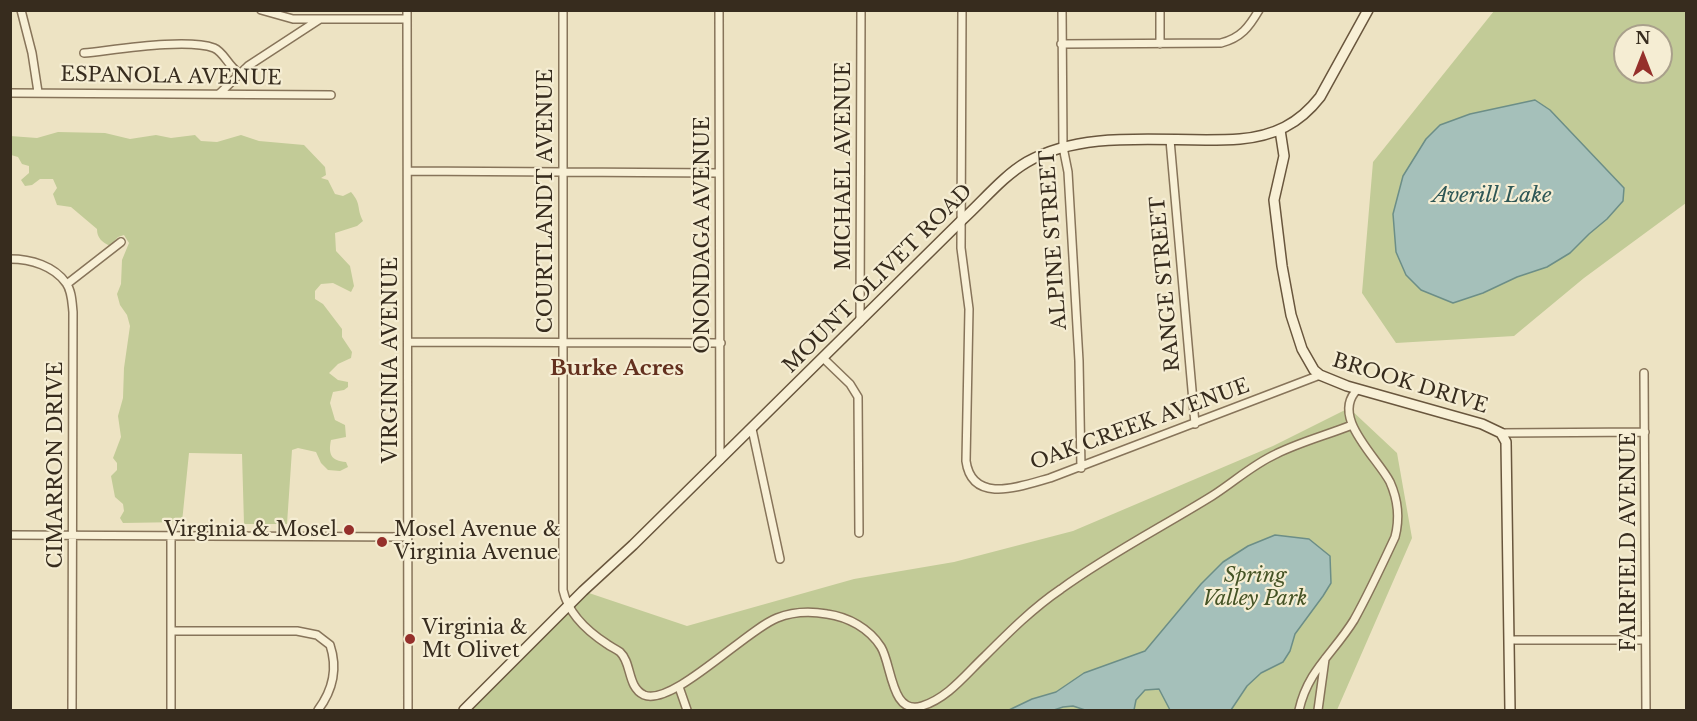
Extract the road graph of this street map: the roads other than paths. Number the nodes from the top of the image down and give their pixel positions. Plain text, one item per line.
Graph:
1 (21, 10) edge
2 (261, 10) edge
3 (563, 10) edge
4 (719, 10) edge
5 (861, 10) edge
6 (963, 10) edge
7 (1062, 10) edge
8 (1160, 10) edge
9 (1259, 10) edge
10 (1368, 10) edge
11 (407, 15) edge
12 (320, 19) junction
13 (1062, 44) junction
14 (1160, 44) junction
15 (84, 52) dead end
16 (239, 73) junction
17 (38, 92) junction
18 (10, 93) edge
19 (219, 94) junction
20 (331, 95) dead end
21 (1280, 130) junction
22 (1170, 140) junction
23 (1063, 147) junction
24 (408, 171) junction
25 (562, 172) junction
26 (719, 173) junction
27 (962, 220) junction
28 (121, 242) dead end
29 (10, 259) edge
30 (67, 284) junction
31 (860, 322) junction
32 (408, 342) junction
33 (562, 343) junction
34 (721, 343) junction
35 (823, 358) junction
36 (1644, 373) dead end
37 (1320, 375) junction
38 (1358, 389) junction
39 (1195, 424) junction
40 (1352, 426) junction
41 (752, 429) junction
42 (1645, 432) junction
43 (1501, 433) junction
44 (720, 460) junction
45 (1081, 468) junction
46 (858, 533) dead end
47 (73, 534) junction
48 (171, 534) junction
49 (10, 535) edge
50 (407, 537) junction
51 (780, 559) dead end
52 (568, 607) junction
53 (171, 631) junction
54 (1645, 639) junction
55 (1510, 640) junction
56 (1325, 659) junction
57 (679, 687) junction
58 (72, 711) edge
59 (171, 711) edge
60 (318, 711) edge
61 (408, 711) edge
62 (464, 711) edge
63 (687, 711) edge
64 (1299, 711) edge
65 (1318, 711) edge
66 (1509, 711) edge
67 (1646, 711) edge

1 - 17 street
2 - 12 street
3 - 25 street, COURTLANDT AVENUE
4 - 26 street, ONONDAGA AVENUE
5 - 31 street, MICHAEL AVENUE
6 - 27 street
7 - 13 street, ALPINE STREET
8 - 14 street
9 - 14 street
10 - 21 street, MOUNT OLIVET ROAD
11 - 12 street
11 - 24 street, VIRGINIA AVENUE
12 - 16 street
13 - 14 street
13 - 23 street, ALPINE STREET
15 - 16 street
16 - 19 street
17 - 18 street, ESPANOLA AVENUE
17 - 19 street, ESPANOLA AVENUE
19 - 20 street, ESPANOLA AVENUE
21 - 22 street, MOUNT OLIVET ROAD
21 - 37 street, BROOK DRIVE
22 - 23 street, MOUNT OLIVET ROAD
22 - 39 street, RANGE STREET
23 - 27 street, MOUNT OLIVET ROAD
23 - 45 street, ALPINE STREET
24 - 25 street
24 - 32 street, VIRGINIA AVENUE
25 - 26 street
25 - 33 street, COURTLANDT AVENUE
26 - 34 street, ONONDAGA AVENUE
27 - 31 street, MOUNT OLIVET ROAD
27 - 45 street, OAK CREEK AVENUE
28 - 30 street
29 - 30 street
30 - 47 street, CIMARRON DRIVE
31 - 35 street, MOUNT OLIVET ROAD
32 - 33 street
32 - 50 street, VIRGINIA AVENUE
33 - 34 street
33 - 52 street, COURTLANDT AVENUE
34 - 44 street, ONONDAGA AVENUE
35 - 41 street, MOUNT OLIVET ROAD
35 - 46 street
36 - 42 street, FAIRFIELD AVENUE
37 - 38 street, BROOK DRIVE
37 - 39 street, OAK CREEK AVENUE
38 - 40 street
38 - 43 street, BROOK DRIVE
39 - 45 street, OAK CREEK AVENUE
40 - 56 street
40 - 57 street
41 - 44 street, MOUNT OLIVET ROAD
41 - 51 street
42 - 43 street
42 - 54 street, FAIRFIELD AVENUE
43 - 55 street, BROOK DRIVE
44 - 52 street, MOUNT OLIVET ROAD
47 - 48 street
47 - 49 street
47 - 58 street, CIMARRON DRIVE
48 - 50 street
48 - 53 street
50 - 61 street, VIRGINIA AVENUE
52 - 57 street
52 - 62 street, MOUNT OLIVET ROAD
53 - 59 street
53 - 60 street
54 - 55 street
54 - 67 street, FAIRFIELD AVENUE
55 - 66 street, BROOK DRIVE
56 - 64 street
56 - 65 street
57 - 63 street

